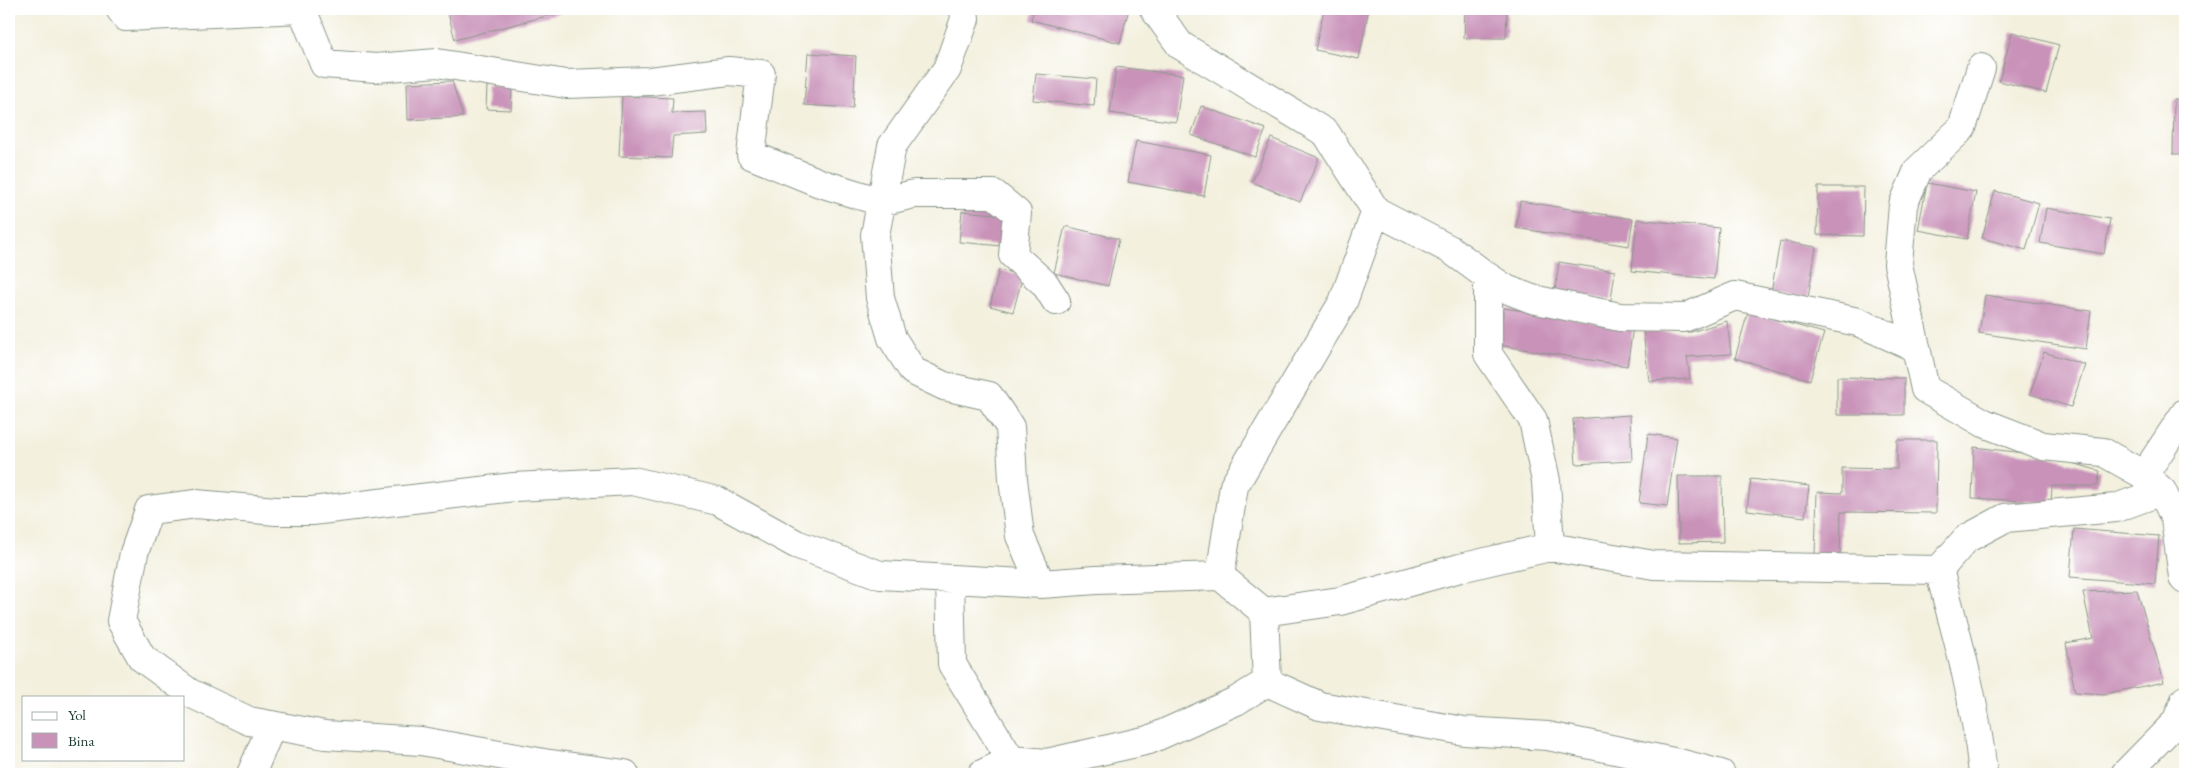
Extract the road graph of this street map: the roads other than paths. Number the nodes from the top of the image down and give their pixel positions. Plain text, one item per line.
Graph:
1 (120, 9) edge
2 (964, 9) edge
3 (1154, 9) edge
4 (1981, 68) dead end
5 (881, 202) junction
6 (1376, 211) junction
7 (1488, 277) junction
8 (1056, 302) dead end
9 (1914, 347) junction
10 (2185, 413) edge
11 (2153, 483) junction
12 (1550, 547) junction
13 (1939, 570) junction
14 (1220, 576) junction
15 (2185, 578) edge
16 (950, 579) junction
17 (1041, 584) junction
18 (1264, 612) junction
19 (1268, 682) junction
20 (2185, 700) edge
21 (272, 725) junction
22 (1011, 760) junction
23 (251, 774) edge
24 (624, 774) edge
25 (982, 774) edge
26 (1721, 774) edge
27 (1983, 774) edge
28 (2125, 774) edge

1 - 5 street
2 - 5 street
3 - 6 street
4 - 9 street
5 - 8 street
5 - 17 street
6 - 7 street
6 - 14 street
7 - 9 street
7 - 12 street
9 - 11 street
10 - 11 street
11 - 13 street
11 - 15 street
12 - 13 street
12 - 18 street
13 - 27 street
14 - 17 street
14 - 18 street
16 - 17 street
16 - 21 street
16 - 22 street
18 - 19 street
19 - 22 street
19 - 26 street
20 - 28 street
21 - 23 street
21 - 24 street
22 - 25 street

